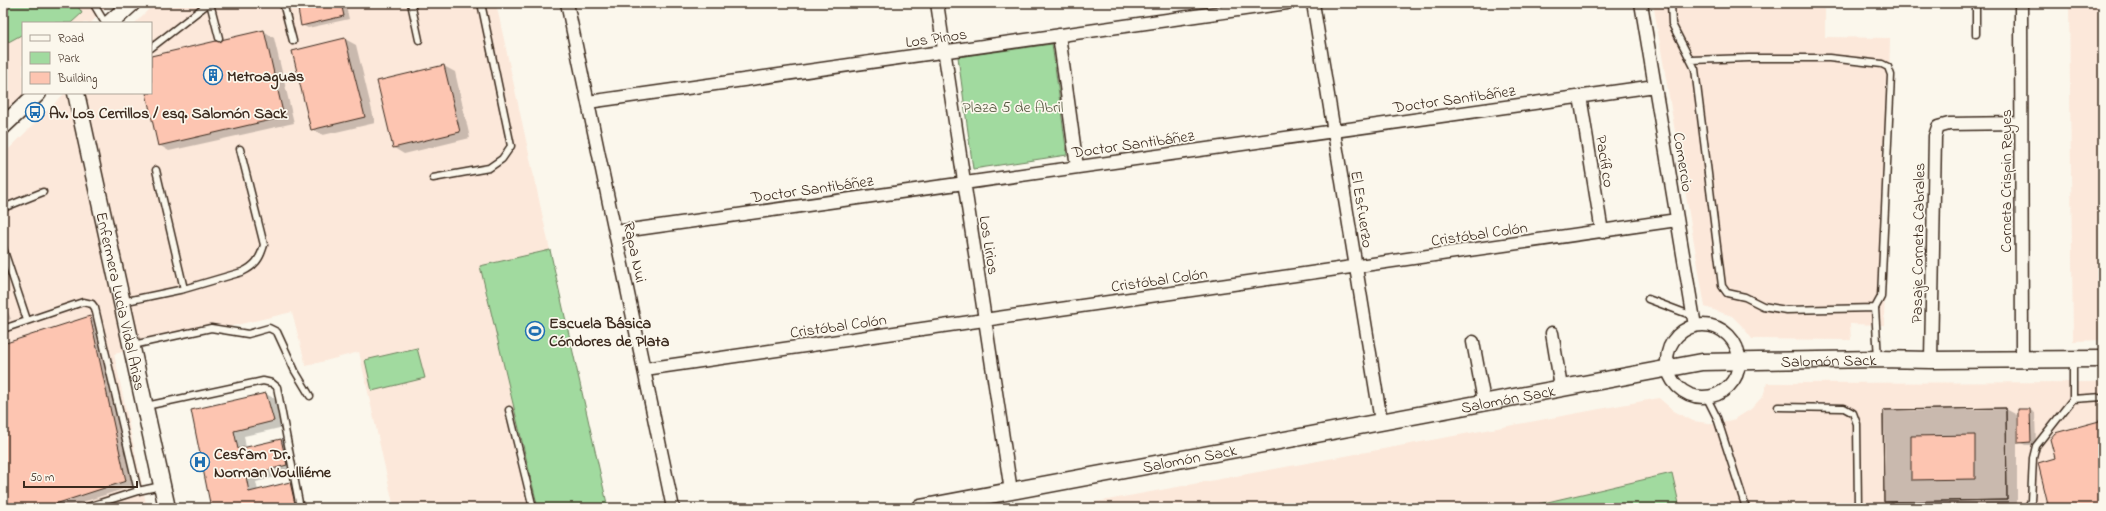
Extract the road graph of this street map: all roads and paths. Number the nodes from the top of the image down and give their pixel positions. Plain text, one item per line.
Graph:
1 (93, 3) edge
2 (132, 3) edge
3 (209, 3) edge
4 (283, 3) edge
5 (411, 3) edge
6 (481, 3) edge
7 (567, 3) edge
8 (937, 3) edge
9 (1287, 3) edge
10 (1313, 3) edge
11 (1641, 3) edge
12 (1671, 3) edge
13 (1976, 3) edge
14 (2021, 3) edge
15 (104, 22) edge
16 (111, 22) edge
17 (1976, 34) dead end
18 (1060, 35) junction
19 (219, 38) dead end
20 (419, 40) dead end
21 (293, 41) dead end
22 (152, 47) edge
23 (945, 52) junction
24 (1691, 60) junction
25 (1655, 86) junction
26 (37, 94) edge
27 (76, 94) edge
28 (1580, 96) junction
29 (588, 102) junction
30 (2021, 123) junction
31 (3, 126) edge
32 (1334, 131) junction
33 (240, 149) dead end
34 (1077, 167) junction
35 (156, 170) dead end
36 (433, 178) dead end
37 (964, 183) junction
38 (43, 192) dead end
39 (3, 208) edge
40 (1677, 220) junction
41 (616, 232) junction
42 (1602, 232) junction
43 (3, 248) edge
44 (1356, 267) junction
45 (184, 289) junction
46 (1648, 299) dead end
47 (122, 302) junction
48 (1875, 308) junction
49 (27, 320) junction
50 (985, 320) junction
51 (1694, 321) junction
52 (3, 329) edge
53 (1552, 333) dead end
54 (1473, 342) dead end
55 (132, 345) junction
56 (1878, 358) junction
57 (2022, 359) junction
58 (1740, 360) junction
59 (1931, 360) junction
60 (2073, 360) junction
61 (2103, 360) edge
62 (1667, 367) junction
63 (645, 369) junction
64 (1562, 387) junction
65 (310, 396) dead end
66 (2103, 397) edge
67 (1707, 398) junction
68 (2073, 399) junction
69 (1484, 401) junction
70 (145, 406) junction
71 (1778, 407) dead end
72 (509, 410) dead end
73 (1381, 421) junction
74 (162, 486) junction
75 (138, 491) junction
76 (1011, 491) junction
77 (84, 508) edge
78 (167, 508) edge
79 (300, 508) edge
80 (533, 508) edge
81 (673, 508) edge
82 (920, 508) edge
83 (1746, 508) edge
84 (1858, 508) edge
85 (2027, 508) edge

1 - 15 lane
2 - 16 street
3 - 19 lane
3 - 22 lane
4 - 21 lane
5 - 20 lane
6 - 36 lane
7 - 29 street, Rapa Nui
8 - 23 street, Los Lirios
9 - 18 street, Los Pinos
10 - 32 street, El Esfuerzo
11 - 25 street, Comercio
12 - 24 lane
13 - 17 lane
14 - 30 street, Corneta Crispin Reyes
18 - 23 street, Los Pinos
18 - 34 street
23 - 29 street, Los Pinos
23 - 37 street, Los Lirios
24 - 48 lane
24 - 48 lane
25 - 28 street, Doctor Santibáñez
25 - 40 street, Comercio
26 - 31 street
27 - 47 street, Enfermera Lucia Vidal Arias
28 - 32 street, Doctor Santibáñez
28 - 42 street, Pacífico
29 - 41 street, Rapa Nui
30 - 57 street, Corneta Crispin Reyes
30 - 59 street, Pasaje Corneta Cabrales
32 - 34 street, Doctor Santibáñez
32 - 44 street, El Esfuerzo
33 - 45 lane
34 - 37 street, Doctor Santibáñez
35 - 45 lane
37 - 41 street, Doctor Santibáñez
37 - 50 street, Los Lirios
38 - 39 lane
40 - 42 street, Cristóbal Colón
40 - 51 street, Comercio
41 - 63 street, Rapa Nui
42 - 44 street, Cristóbal Colón
43 - 49 lane
44 - 50 street, Cristóbal Colón
44 - 73 street, El Esfuerzo
45 - 47 lane
46 - 51 lane
47 - 55 street, Enfermera Lucia Vidal Arias
48 - 56 lane
49 - 52 lane
49 - 75 lane
50 - 63 street, Cristóbal Colón
50 - 76 street, Los Lirios
51 - 58 street
51 - 62 street
53 - 64 street
54 - 69 street
55 - 65 lane
55 - 70 street, Enfermera Lucia Vidal Arias
56 - 58 street, Salomón Sack
56 - 59 street, Salomón Sack
57 - 59 street, Salomón Sack
57 - 60 street, Salomón Sack
58 - 62 street, Salomón Sack
58 - 67 street
60 - 61 street, Salomón Sack
60 - 68 lane
62 - 64 street, Salomón Sack
62 - 67 street
63 - 81 street, Rapa Nui
64 - 69 street, Salomón Sack
66 - 68 lane
67 - 83 lane
68 - 85 lane
69 - 73 street, Salomón Sack
70 - 74 street, Enfermera Lucia Vidal Arias
70 - 79 lane
71 - 84 lane
72 - 80 lane
73 - 76 street, Salomón Sack
74 - 75 lane
74 - 78 street, Enfermera Lucia Vidal Arias
75 - 77 lane
76 - 82 street, Salomón Sack

